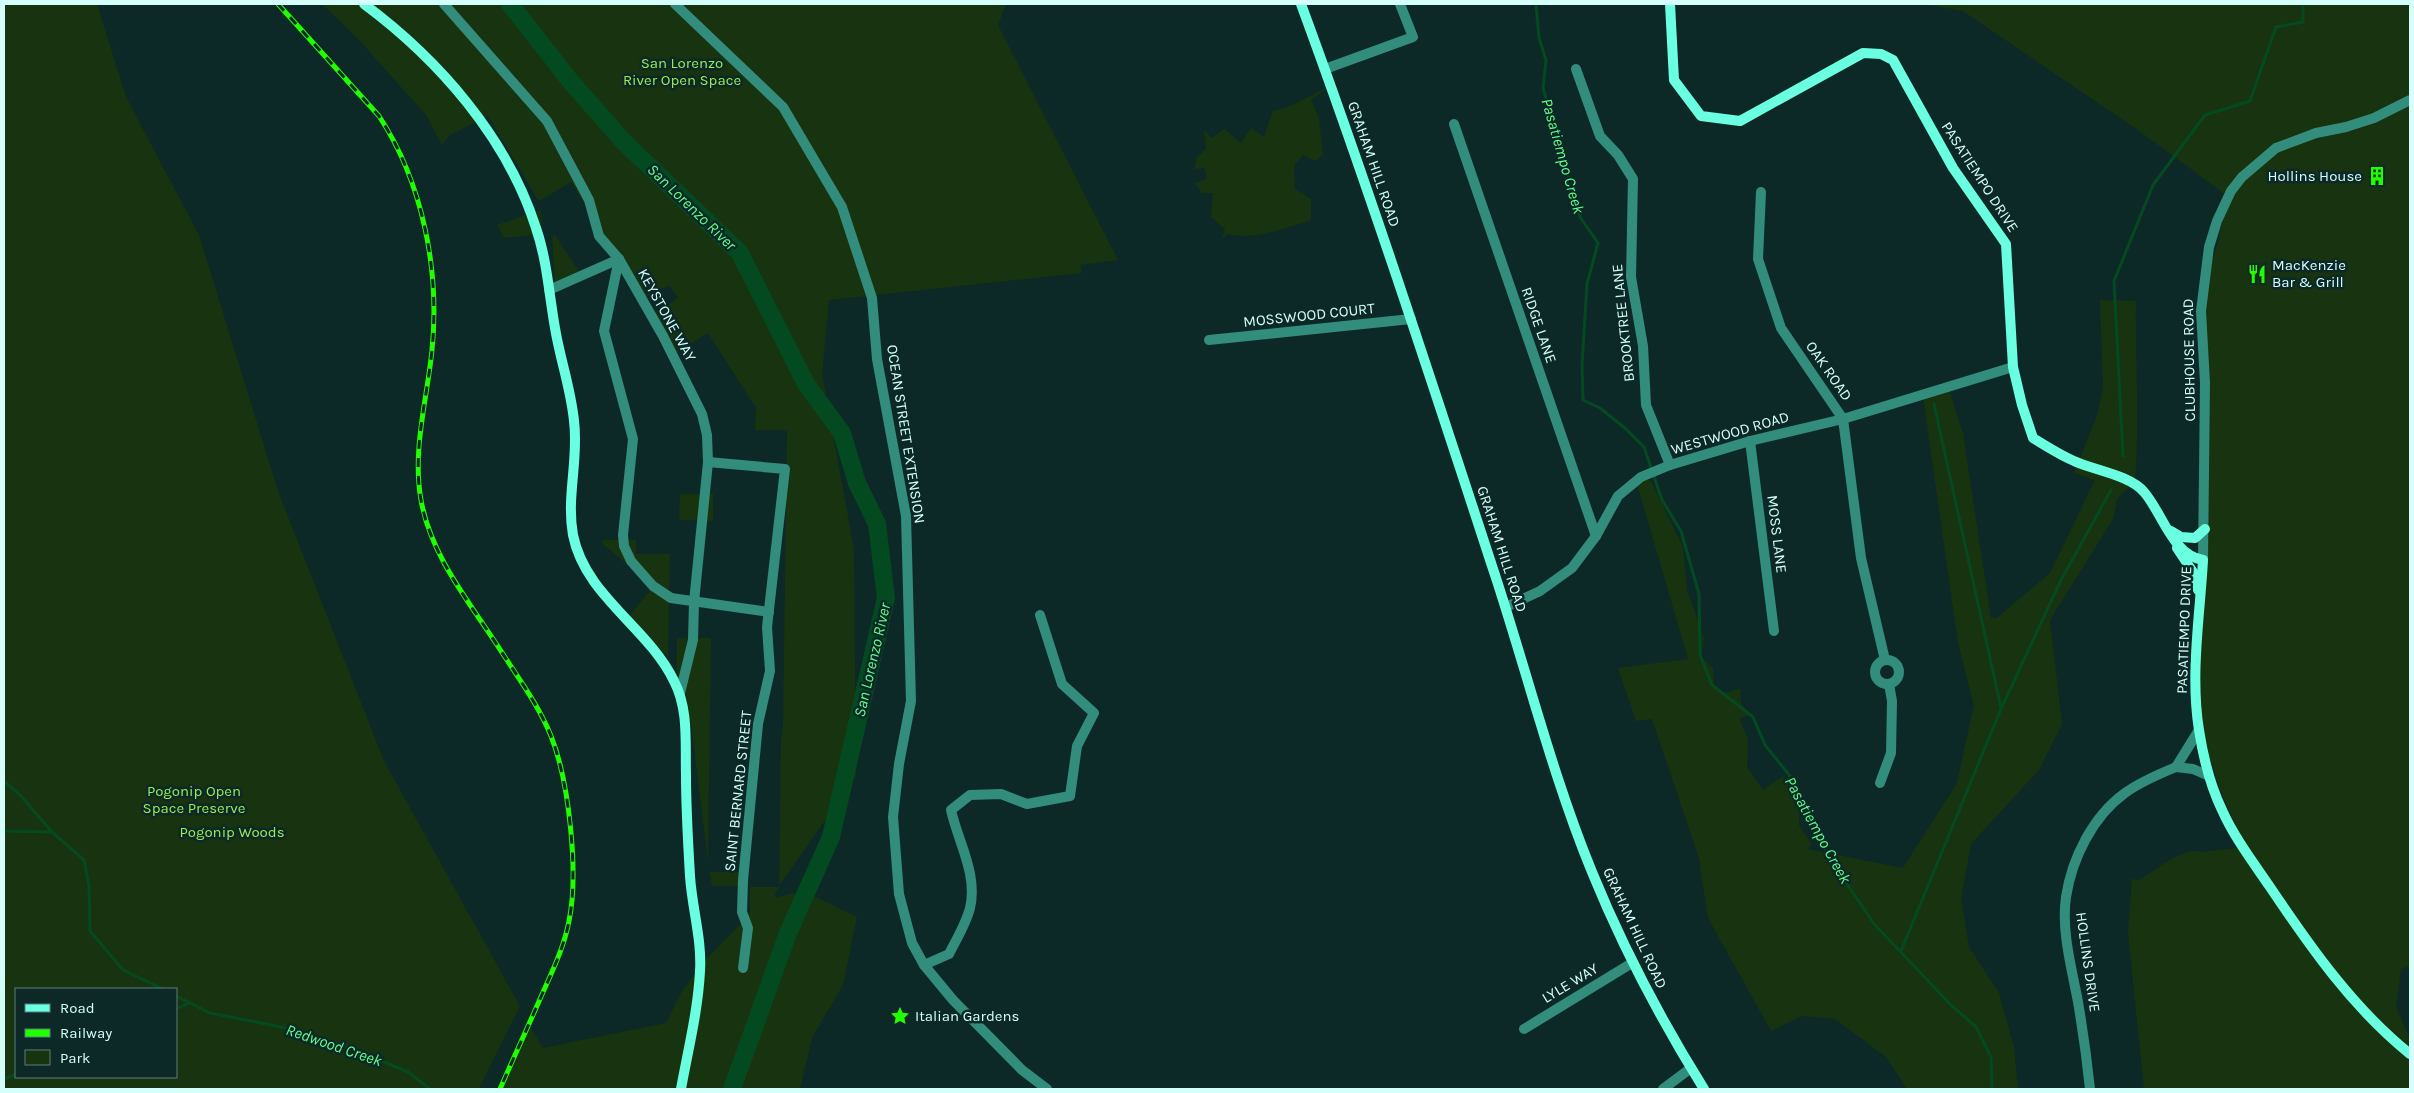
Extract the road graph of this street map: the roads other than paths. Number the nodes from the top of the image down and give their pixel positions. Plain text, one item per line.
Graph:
1 (364, 4) edge
2 (444, 4) edge
3 (676, 4) edge
4 (1301, 4) edge
5 (1400, 4) edge
6 (1670, 4) edge
7 (1325, 69) junction
8 (1576, 69) dead end
9 (2410, 100) edge
10 (1454, 124) dead end
11 (1761, 192) dead end
12 (619, 259) junction
13 (549, 290) junction
14 (1412, 319) junction
15 (1209, 340) dead end
16 (2013, 367) junction
17 (1843, 418) junction
18 (1750, 441) junction
19 (708, 462) junction
20 (1670, 465) junction
21 (2163, 526) junction
22 (2204, 529) junction
23 (1596, 536) junction
24 (2203, 560) junction
25 (694, 602) junction
26 (2201, 602) junction
27 (1506, 607) junction
28 (769, 612) junction
29 (1040, 615) dead end
30 (1774, 631) dead end
31 (1885, 660) junction
32 (1889, 684) junction
33 (680, 693) junction
34 (2199, 730) junction
35 (2176, 767) junction
36 (2209, 776) junction
37 (1880, 783) dead end
38 (1632, 964) junction
39 (924, 965) junction
40 (743, 968) dead end
41 (1524, 1029) dead end
42 (2410, 1054) edge
43 (1691, 1068) junction
44 (681, 1089) edge
45 (1047, 1089) edge
46 (1663, 1089) edge
47 (1704, 1089) edge
48 (2090, 1089) edge

1 - 13 main road
2 - 12 street, KEYSTONE WAY
3 - 39 street, OCEAN STREET EXTENSION
4 - 7 main road, GRAHAM HILL ROAD
5 - 7 street
6 - 16 main road, PASATIEMPO DRIVE
7 - 14 main road, GRAHAM HILL ROAD
8 - 20 street, BROOKTREE LANE
9 - 22 street, CLUBHOUSE ROAD
10 - 23 street, RIDGE LANE
11 - 17 street, OAK ROAD
12 - 13 street
12 - 19 street, KEYSTONE WAY
12 - 25 street
13 - 33 main road
14 - 15 street, MOSSWOOD COURT
14 - 27 main road, GRAHAM HILL ROAD
16 - 17 street, WESTWOOD ROAD
16 - 21 main road, PASATIEMPO DRIVE
17 - 18 street, WESTWOOD ROAD
17 - 31 street, OAK ROAD
18 - 20 street, WESTWOOD ROAD
18 - 30 street, MOSS LANE
19 - 25 street, KEYSTONE WAY
19 - 28 street, SAINT BERNARD STREET
20 - 23 street, WESTWOOD ROAD
21 - 22 main road
21 - 24 main road, PASATIEMPO DRIVE
21 - 26 main road
22 - 24 street, CLUBHOUSE ROAD
23 - 27 street, WESTWOOD ROAD
24 - 26 main road, PASATIEMPO DRIVE
25 - 28 street
25 - 33 street, KEYSTONE WAY
26 - 34 main road, PASATIEMPO DRIVE
27 - 38 main road, GRAHAM HILL ROAD
28 - 40 street, SAINT BERNARD STREET
29 - 39 street
31 - 32 street, OAK ROAD
31 - 32 street
32 - 37 street, OAK ROAD
33 - 44 main road
34 - 35 street
34 - 36 main road, PASATIEMPO DRIVE
35 - 36 street
35 - 48 street, HOLLINS DRIVE
36 - 42 main road, PASATIEMPO DRIVE
38 - 41 street, LYLE WAY
38 - 43 main road, GRAHAM HILL ROAD
39 - 45 street, OCEAN STREET EXTENSION
43 - 46 street
43 - 47 main road, GRAHAM HILL ROAD

